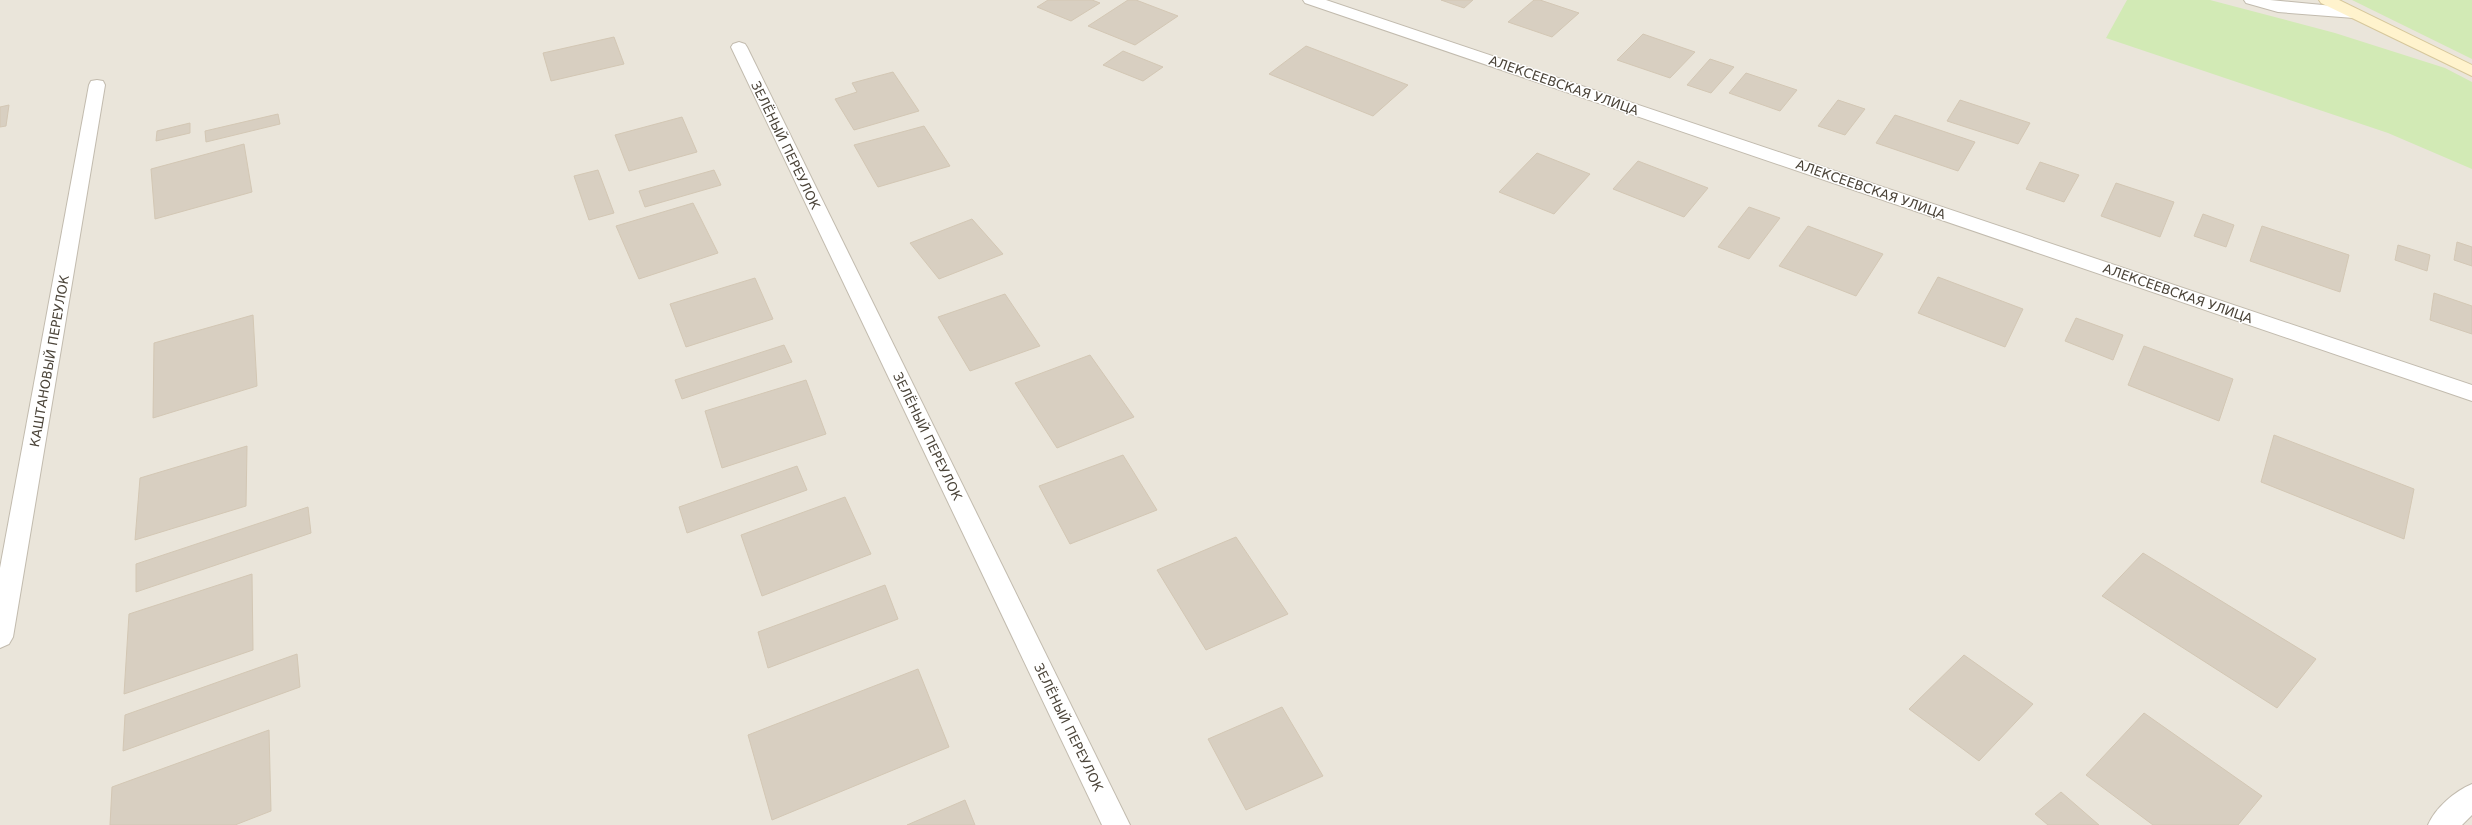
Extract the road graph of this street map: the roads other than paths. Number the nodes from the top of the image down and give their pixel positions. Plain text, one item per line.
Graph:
1 (1311, 0) edge
2 (2252, 0) edge
3 (2327, 0) edge
4 (2354, 14) junction
5 (739, 47) dead end
6 (2472, 70) edge
7 (97, 85) dead end
8 (2472, 393) edge
9 (0, 637) edge
10 (2472, 796) edge
11 (1116, 825) edge
12 (2442, 825) edge

1 - 8 street, АЛЕКСЕЕВСКАЯ УЛИЦА
2 - 4 street
3 - 4 street
4 - 6 street
5 - 11 street, ЗЕЛЁНЫЙ ПЕРЕУЛОК
7 - 9 street, КАШТАНОВЫЙ ПЕРЕУЛОК
10 - 12 street

